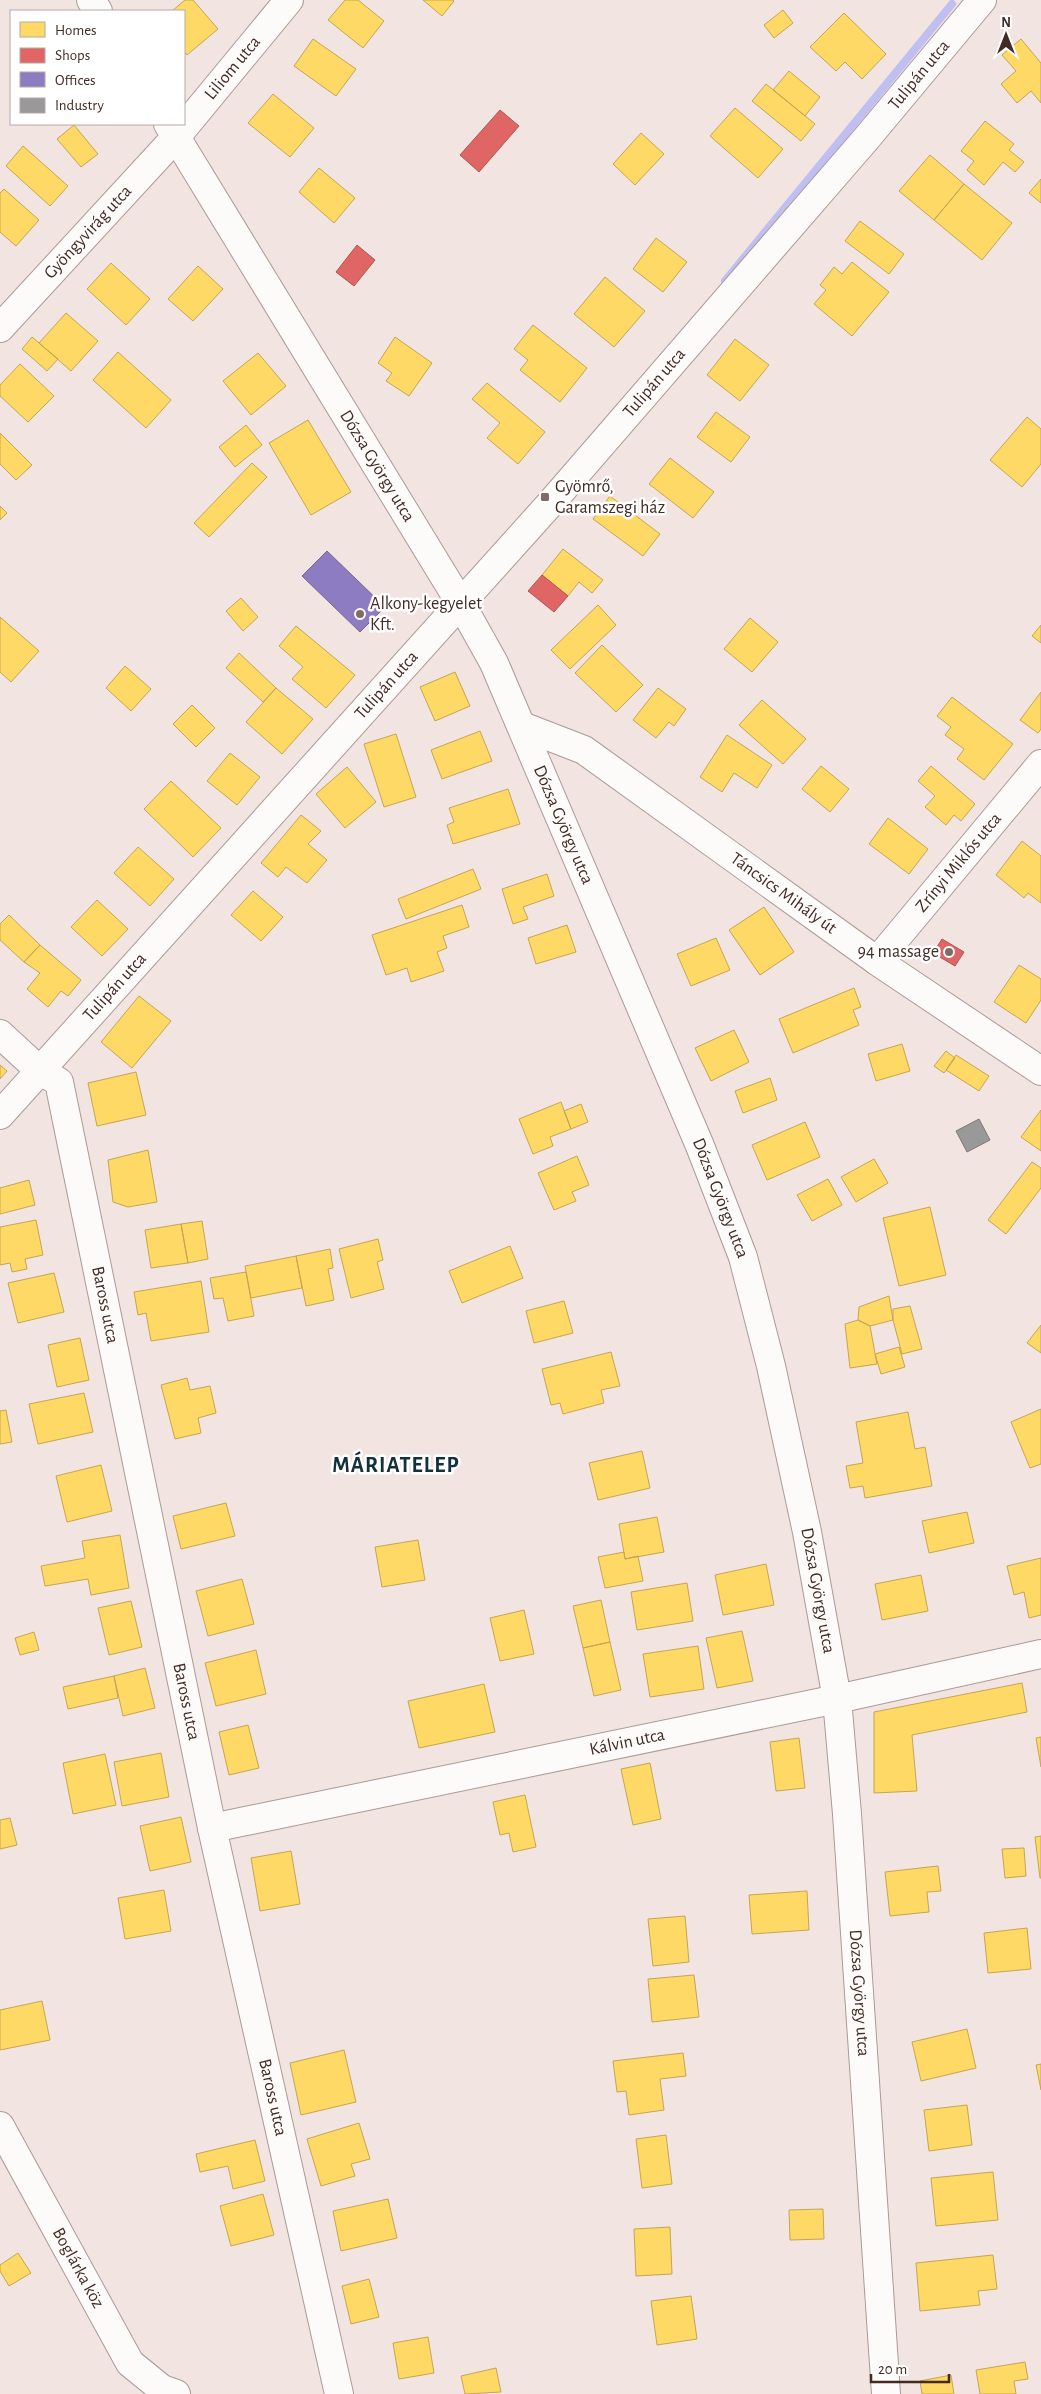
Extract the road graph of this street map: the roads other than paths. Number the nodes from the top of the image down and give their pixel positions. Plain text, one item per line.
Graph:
1 (289, 0) edge
2 (982, 0) edge
3 (185, 116) edge
4 (172, 130) edge
5 (0, 328) edge
6 (461, 604) junction
7 (522, 726) junction
8 (1041, 764) edge
9 (877, 961) junction
10 (0, 1034) edge
11 (39, 1070) junction
12 (1041, 1070) edge
13 (0, 1115) edge
14 (1041, 1654) edge
15 (837, 1699) junction
16 (212, 1828) junction
17 (0, 2126) edge
18 (176, 2394) edge
19 (339, 2394) edge
20 (886, 2394) edge

1 - 3 street, Liliom utca
2 - 6 street, Tulipán utca
4 - 5 street, Gyöngyvirág utca
4 - 6 street, Dózsa György utca
6 - 7 street, Dózsa György utca
6 - 11 street, Tulipán utca
7 - 9 street, Táncsics Mihály út
7 - 15 street, Dózsa György utca
8 - 9 street, Zrínyi Miklós utca
9 - 12 street, Táncsics Mihály út
10 - 11 street, Baross utca
11 - 13 street, Tulipán utca
11 - 16 street, Baross utca
14 - 15 street, Kálvin utca
15 - 16 street, Kálvin utca
15 - 20 street, Dózsa György utca
16 - 19 street, Baross utca
17 - 18 street, Boglárka köz

